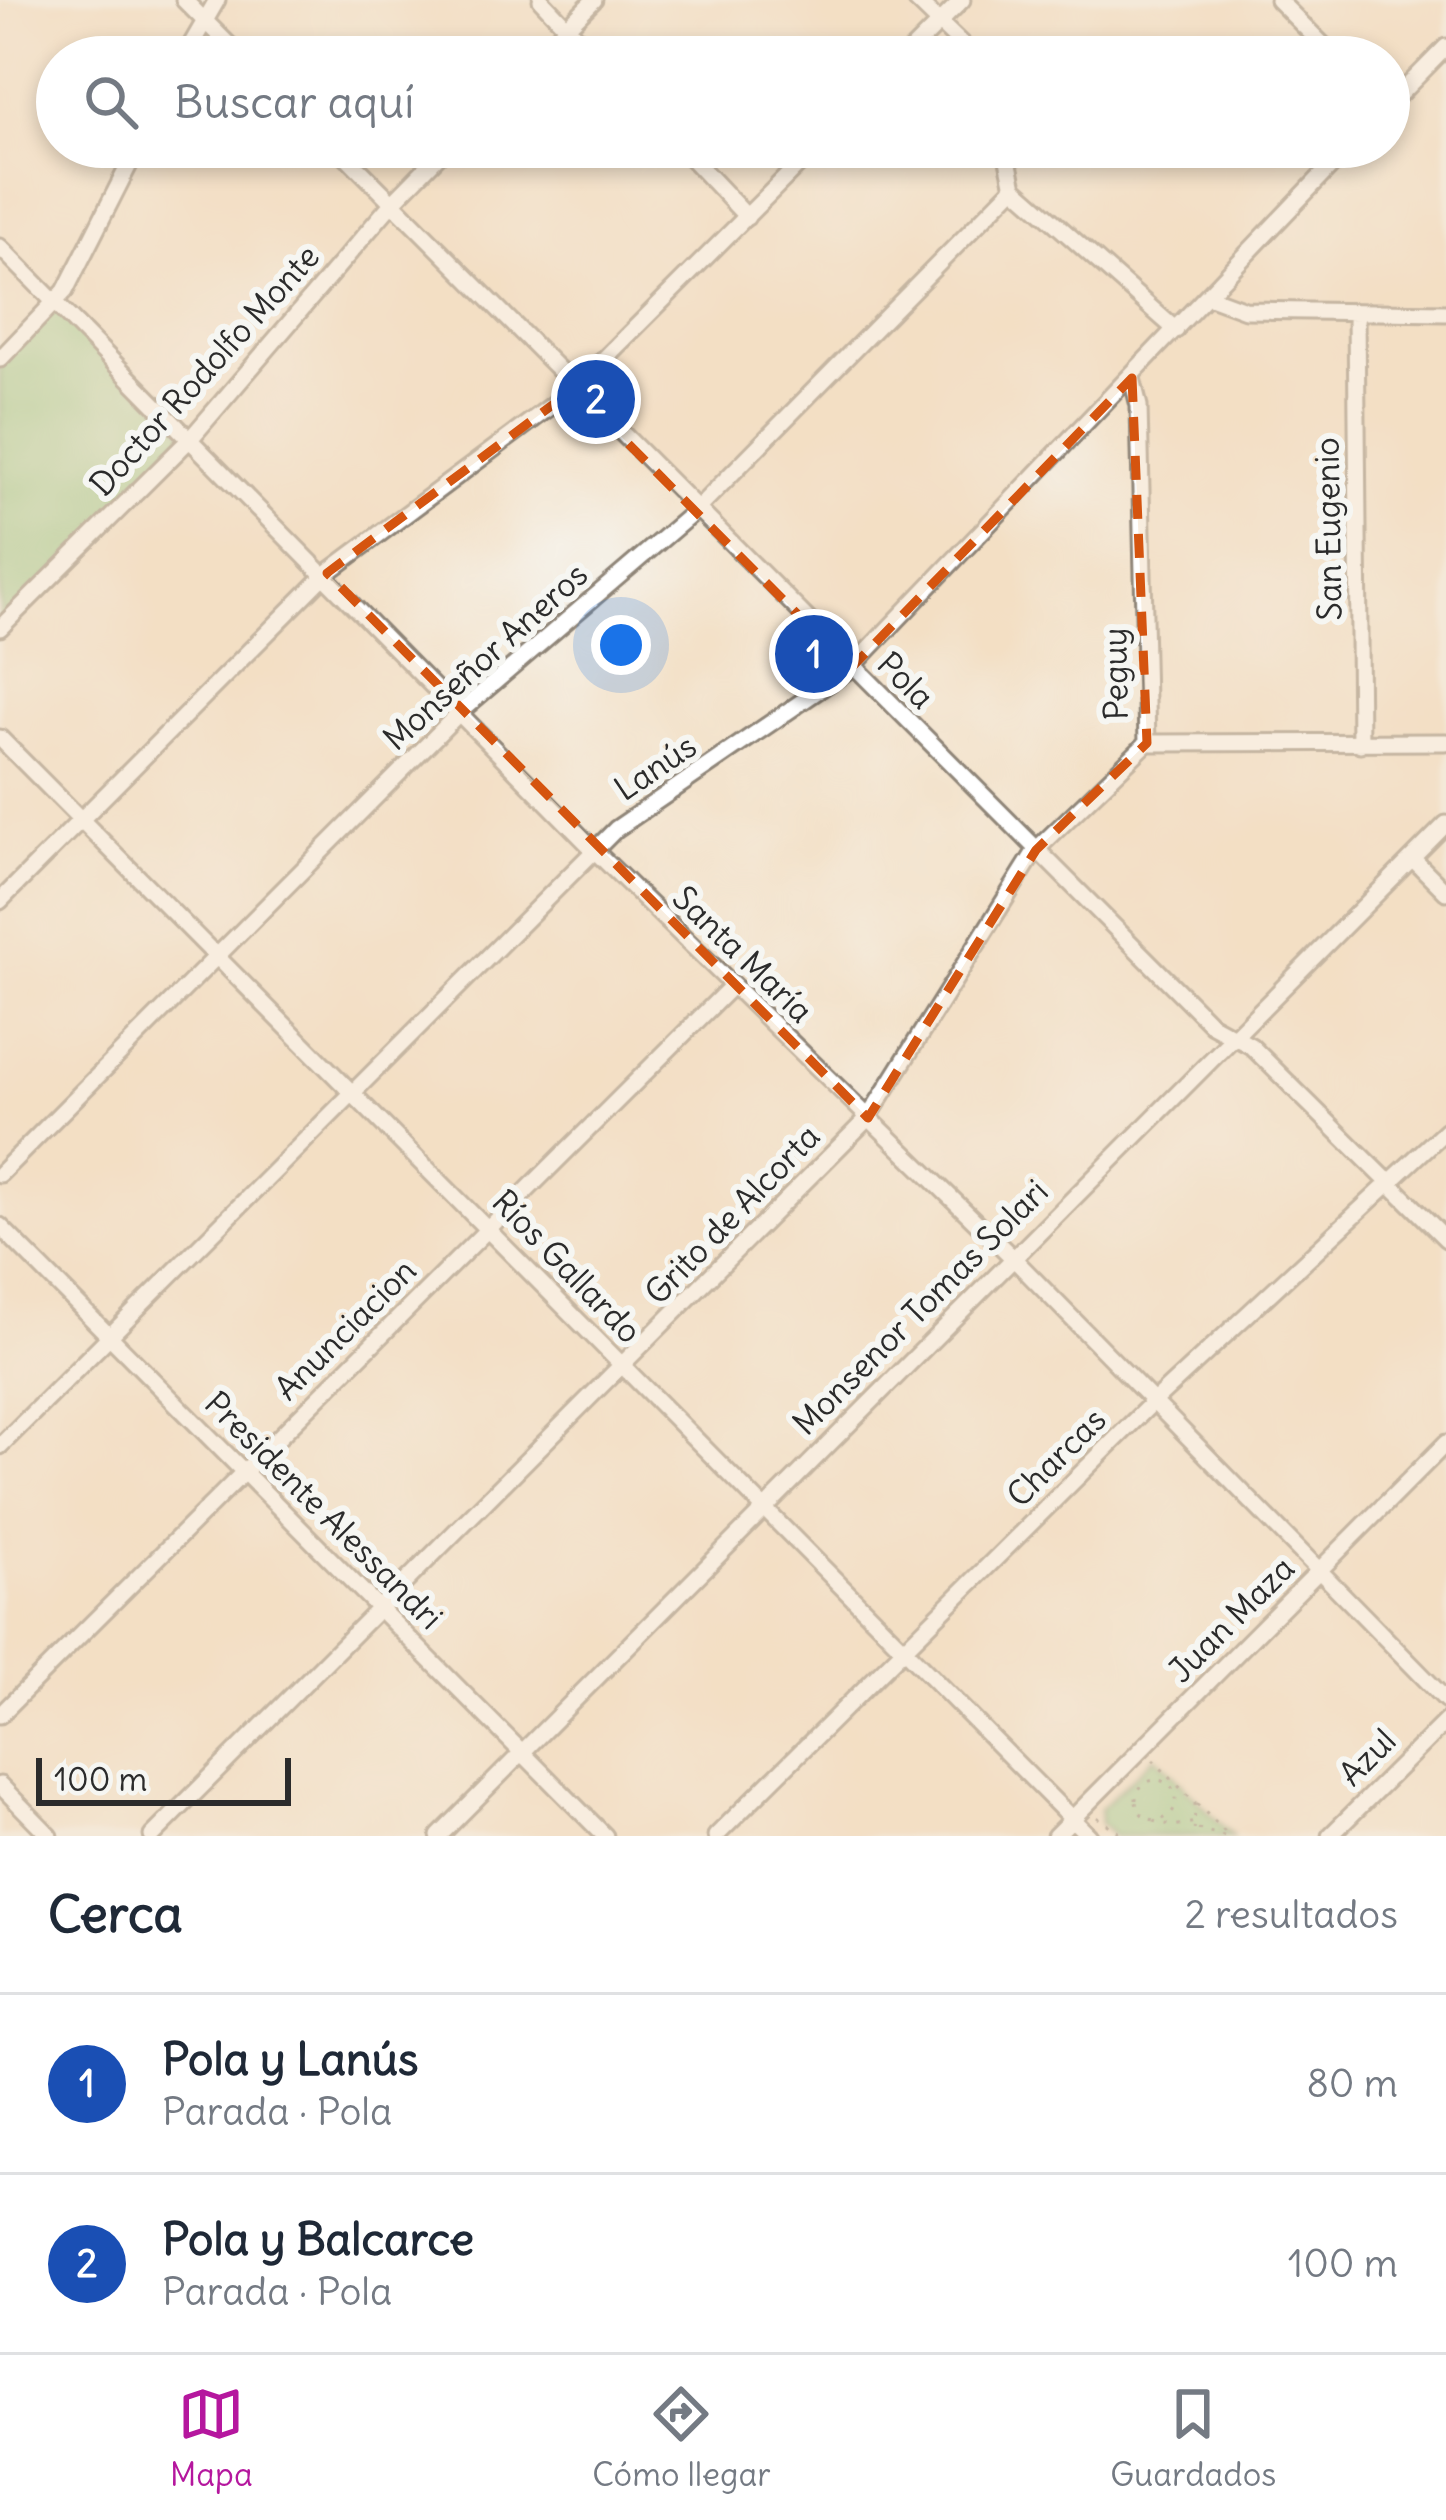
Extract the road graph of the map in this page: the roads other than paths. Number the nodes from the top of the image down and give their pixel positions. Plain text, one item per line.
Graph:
1 (184, 0) edge
2 (218, 0) edge
3 (541, 0) edge
4 (594, 0) edge
5 (916, 0) edge
6 (962, 0) edge
7 (1278, 0) edge
8 (203, 20) junction
9 (939, 22) junction
10 (567, 27) junction
11 (195, 36) edge
12 (220, 36) edge
13 (558, 36) edge
14 (575, 36) edge
15 (925, 36) edge
16 (953, 36) edge
17 (1314, 36) edge
18 (1446, 47) edge
19 (1410, 84) edge
20 (127, 168) edge
21 (359, 168) edge
22 (426, 168) edge
23 (700, 168) edge
24 (794, 168) edge
25 (1010, 168) edge
26 (1330, 168) edge
27 (1014, 187) junction
28 (394, 201) junction
29 (746, 217) junction
30 (0, 247) edge
31 (1210, 297) junction
32 (56, 303) junction
33 (1356, 313) junction
34 (1446, 313) edge
35 (1176, 331) junction
36 (0, 358) edge
37 (1132, 378) junction
38 (574, 389) junction
39 (191, 438) junction
40 (695, 511) junction
41 (327, 573) junction
42 (0, 628) edge
43 (851, 668) junction
44 (462, 710) junction
45 (0, 737) edge
46 (1446, 742) edge
47 (1147, 743) junction
48 (1360, 744) junction
49 (80, 820) junction
50 (1446, 824) edge
51 (594, 850) junction
52 (1036, 850) junction
53 (1413, 859) junction
54 (1446, 892) edge
55 (0, 901) edge
56 (218, 956) junction
57 (732, 986) junction
58 (1233, 1038) junction
59 (353, 1090) junction
60 (868, 1118) junction
61 (1446, 1130) edge
62 (0, 1174) edge
63 (1392, 1184) junction
64 (0, 1226) edge
65 (490, 1228) junction
66 (1446, 1239) edge
67 (1012, 1257) junction
68 (108, 1337) junction
69 (623, 1368) junction
70 (1151, 1404) junction
71 (1446, 1443) edge
72 (0, 1446) edge
73 (244, 1472) junction
74 (765, 1506) junction
75 (1318, 1575) junction
76 (380, 1610) junction
77 (905, 1649) junction
78 (1446, 1700) edge
79 (0, 1715) edge
80 (1446, 1720) edge
81 (522, 1754) junction
82 (0, 1785) edge
83 (1078, 1813) junction
84 (50, 1836) edge
85 (152, 1836) edge
86 (440, 1836) edge
87 (605, 1836) edge
88 (716, 1836) edge
89 (1055, 1836) edge
90 (1089, 1836) edge
91 (1330, 1836) edge

1 - 8 street
2 - 8 street
3 - 10 street
4 - 10 street
5 - 9 street
6 - 9 street
7 - 17 street
8 - 11 street
8 - 12 street
9 - 15 street
9 - 16 street
10 - 13 street
10 - 14 street
18 - 19 street
20 - 32 street
21 - 28 street, Pola
22 - 28 street, Doctor Rodolfo Monte
23 - 29 street
24 - 29 street
25 - 27 street
26 - 31 street, Lanús
27 - 35 street
27 - 40 street, Monseñor Aneros
28 - 38 street, Pola
28 - 39 street, Doctor Rodolfo Monte
29 - 38 street
30 - 32 street, Santa María
31 - 33 street
31 - 35 street, Lanús
32 - 36 street
32 - 39 street, Santa María
33 - 34 street
33 - 48 street, San Eugenio
35 - 37 street, Lanús
37 - 43 street, Lanús
37 - 47 street, Peguy
38 - 40 street, Pola
38 - 41 street
39 - 41 street, Santa María
39 - 42 street, Doctor Rodolfo Monte
40 - 43 street, Pola
40 - 44 street, Monseñor Aneros
41 - 44 street, Santa María
41 - 49 street
43 - 51 street, Lanús
43 - 52 street, Pola
44 - 51 street, Santa María
44 - 56 street, Monseñor Aneros
45 - 49 street, Ríos Gallardo
46 - 48 street, Peguy
47 - 48 street, Peguy
47 - 52 street, Grito de Alcorta
49 - 55 street
49 - 56 street, Ríos Gallardo
50 - 53 street, Monsenor Tomas Solari
51 - 57 street, Santa María
51 - 59 street, Lanús
52 - 58 street, Pola
52 - 60 street, Grito de Alcorta
53 - 54 street
53 - 58 street, Monsenor Tomas Solari
56 - 59 street, Ríos Gallardo
56 - 62 street, Monseñor Aneros
57 - 60 street, Santa María
57 - 65 street, Anunciacion
58 - 63 street, Pola
58 - 67 street, Monsenor Tomas Solari
59 - 65 street, Ríos Gallardo
59 - 68 street, Lanús
60 - 67 street, Santa María
60 - 69 street, Grito de Alcorta
61 - 63 street, Charcas
63 - 66 street, Pola
63 - 70 street, Charcas
64 - 68 street, Presidente Alessandri
65 - 69 street, Ríos Gallardo
65 - 73 street, Anunciacion
67 - 70 street, Santa María
67 - 74 street, Monsenor Tomas Solari
68 - 72 street, Lanús
68 - 73 street, Presidente Alessandri
69 - 74 street, Ríos Gallardo
69 - 76 street, Grito de Alcorta
70 - 75 street, Santa María
70 - 77 street, Charcas
71 - 75 street, Juan Maza
73 - 76 street, Presidente Alessandri
73 - 79 street, Anunciacion
74 - 77 street, Ríos Gallardo
74 - 81 street, Monsenor Tomas Solari
75 - 78 street, Santa María
75 - 83 street, Juan Maza
76 - 81 street, Presidente Alessandri
76 - 85 street, Grito de Alcorta
77 - 83 street, Ríos Gallardo
77 - 88 street, Charcas
80 - 91 street, Azul
81 - 86 street, Monsenor Tomas Solari
81 - 87 street, Presidente Alessandri
82 - 84 street
83 - 89 street, Juan Maza
83 - 90 street, Ríos Gallardo

